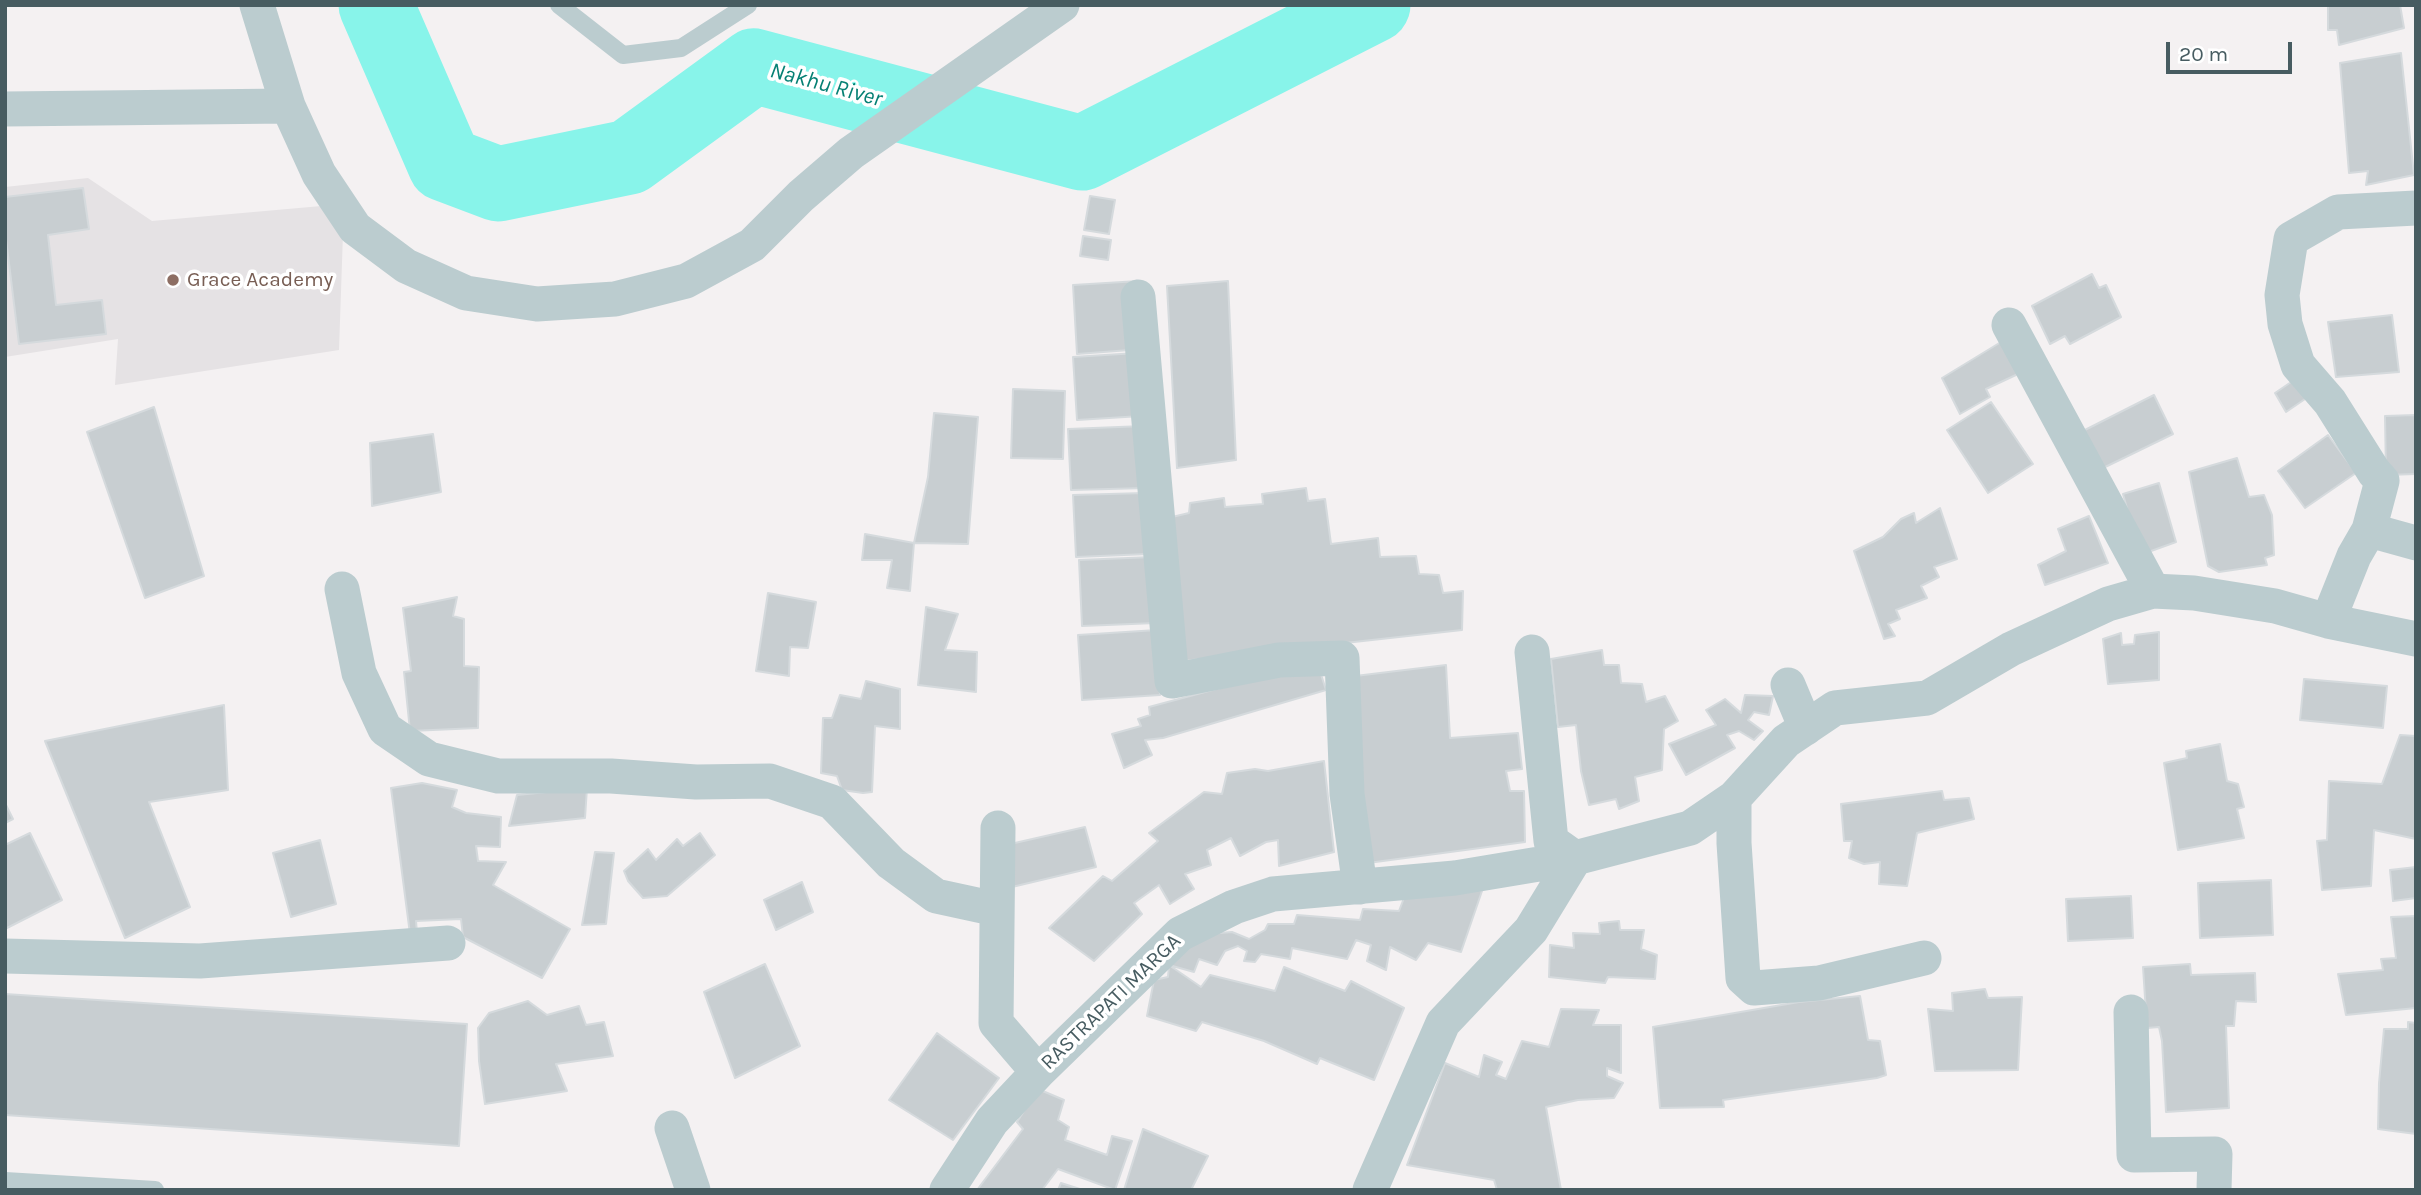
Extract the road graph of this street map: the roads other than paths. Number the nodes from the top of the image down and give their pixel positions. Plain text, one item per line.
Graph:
1 (257, 5) edge
2 (559, 5) edge
3 (748, 5) edge
4 (1062, 5) edge
5 (288, 106) junction
6 (5, 109) edge
7 (2416, 208) edge
8 (1138, 297) dead end
9 (2009, 325) dead end
10 (2369, 530) junction
11 (2416, 542) edge
12 (342, 589) dead end
13 (2153, 591) junction
14 (2328, 621) junction
15 (2416, 639) edge
16 (1532, 652) dead end
17 (1788, 685) dead end
18 (1806, 728) junction
19 (1734, 798) junction
20 (998, 828) dead end
21 (1576, 858) junction
22 (1360, 887) junction
23 (996, 909) junction
24 (448, 943) dead end
25 (5, 956) edge
26 (1924, 958) dead end
27 (2131, 1012) dead end
28 (1038, 1072) junction
29 (672, 1128) dead end
30 (5, 1181) edge
31 (155, 1190) edge
32 (693, 1190) edge
33 (947, 1190) edge
34 (1370, 1190) edge
35 (2214, 1190) edge

1 - 5 street
2 - 3 lane
4 - 5 street
5 - 6 street
7 - 10 street
8 - 22 street
9 - 13 street
10 - 11 street
10 - 14 street
12 - 23 street
13 - 14 street, RASTRAPATI MARGA
13 - 18 street, RASTRAPATI MARGA
14 - 15 street, RASTRAPATI MARGA
16 - 21 street
17 - 18 street
18 - 19 street, RASTRAPATI MARGA
19 - 21 street, RASTRAPATI MARGA
19 - 26 street
20 - 23 street
21 - 22 street, RASTRAPATI MARGA
21 - 34 street
22 - 28 street, RASTRAPATI MARGA
23 - 28 street
24 - 25 street
27 - 35 street
28 - 33 street, RASTRAPATI MARGA
29 - 32 street
30 - 31 lane

